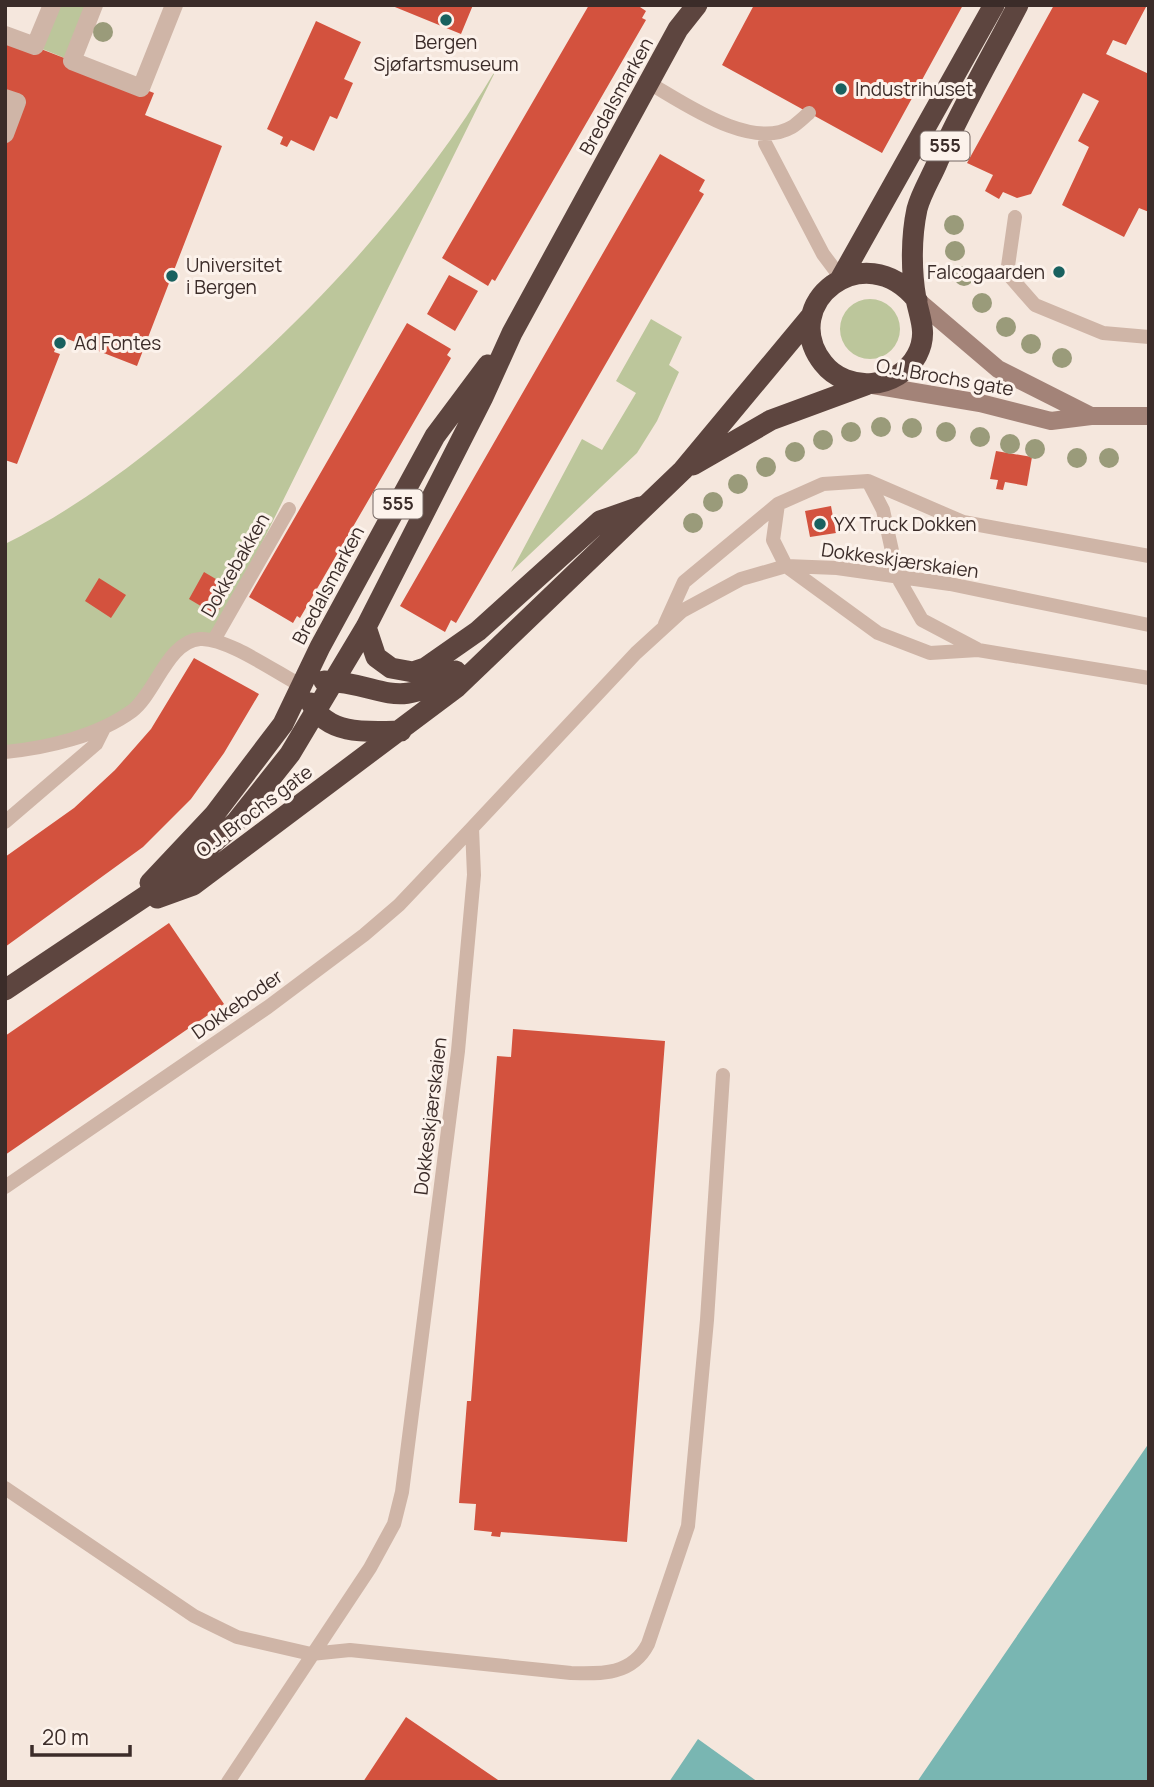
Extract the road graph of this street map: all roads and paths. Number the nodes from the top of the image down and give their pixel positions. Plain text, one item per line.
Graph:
1 (52, 5) edge
2 (94, 5) edge
3 (174, 5) edge
4 (681, 5) edge
5 (697, 5) edge
6 (994, 5) edge
7 (1018, 5) edge
8 (678, 29) junction
9 (5, 35) edge
10 (649, 83) junction
11 (5, 98) edge
12 (809, 113) dead end
13 (5, 134) edge
14 (765, 142) dead end
15 (1015, 217) dead end
16 (841, 278) junction
17 (916, 300) junction
18 (812, 315) junction
19 (512, 333) junction
20 (1149, 337) edge
21 (868, 384) junction
22 (1091, 416) junction
23 (1149, 416) edge
24 (684, 470) junction
25 (867, 481) junction
26 (648, 504) junction
27 (778, 504) junction
28 (289, 509) dead end
29 (1149, 556) edge
30 (786, 566) junction
31 (898, 578) junction
32 (1149, 625) edge
33 (366, 627) junction
34 (662, 632) junction
35 (511, 633) junction
36 (214, 640) junction
37 (978, 650) junction
38 (1149, 678) edge
39 (336, 681) junction
40 (302, 686) junction
41 (317, 713) junction
42 (104, 728) junction
43 (401, 731) junction
44 (5, 751) edge
45 (5, 822) edge
46 (472, 828) junction
47 (125, 909) junction
48 (5, 989) edge
49 (723, 1075) dead end
50 (5, 1187) edge
51 (5, 1488) edge
52 (311, 1654) junction
53 (228, 1782) edge

1 - 9 street
2 - 3 street
4 - 8 highway, 555
5 - 8 highway, 555
6 - 16 highway, 555
7 - 17 highway, 555
8 - 10 highway, Bredalsmarken / 555
10 - 12 lane
10 - 19 highway, Bredalsmarken / 555
11 - 13 street
14 - 16 lane
15 - 20 lane
16 - 17 highway
16 - 18 highway, 555
17 - 21 highway, 555
17 - 22 main road, O.J. Brochs gate
18 - 21 highway
18 - 24 highway, O.J. Brochs gate / 555
19 - 33 highway, Bredalsmarken / 555
19 - 40 highway, Bredalsmarken / 555
21 - 22 main road, O.J. Brochs gate
21 - 24 highway, O.J. Brochs gate / 555
22 - 23 main road, O.J. Brochs gate
24 - 26 highway, O.J. Brochs gate / 555
25 - 27 lane, Dokkeskjærskaien
25 - 29 lane, Dokkeskjærskaien
25 - 31 lane
26 - 33 highway, O.J. Brochs gate / 555
26 - 35 highway, O.J. Brochs gate / 555
27 - 30 lane
27 - 34 lane, Dokkeskjærskaien
28 - 36 lane, Dokkebakken
30 - 31 lane, Dokkeskjærskaien
30 - 34 lane, Dokkeskjærskaien
30 - 37 lane
31 - 32 lane, Dokkeskjærskaien
31 - 37 lane
33 - 39 highway, Bredalsmarken / 555
34 - 46 lane, Dokkeskjærskaien
35 - 39 highway, O.J. Brochs gate / 555
35 - 43 highway, O.J. Brochs gate / 555
36 - 40 lane, Dokkebakken
36 - 42 lane, Dokkebakken
37 - 38 lane
39 - 40 highway, O.J. Brochs gate / 555
39 - 41 highway, 555
40 - 41 highway
40 - 47 highway, 555
41 - 43 highway
41 - 47 highway, 555
42 - 44 lane, Dokkebakken
42 - 45 lane, Dokkebakken
43 - 47 highway, O.J. Brochs gate / 555
46 - 50 lane, Dokkeboder
46 - 52 lane, Dokkeskjærskaien
47 - 48 highway, 555
49 - 52 lane
51 - 52 lane
52 - 53 lane, Dokkeskjærskaien

